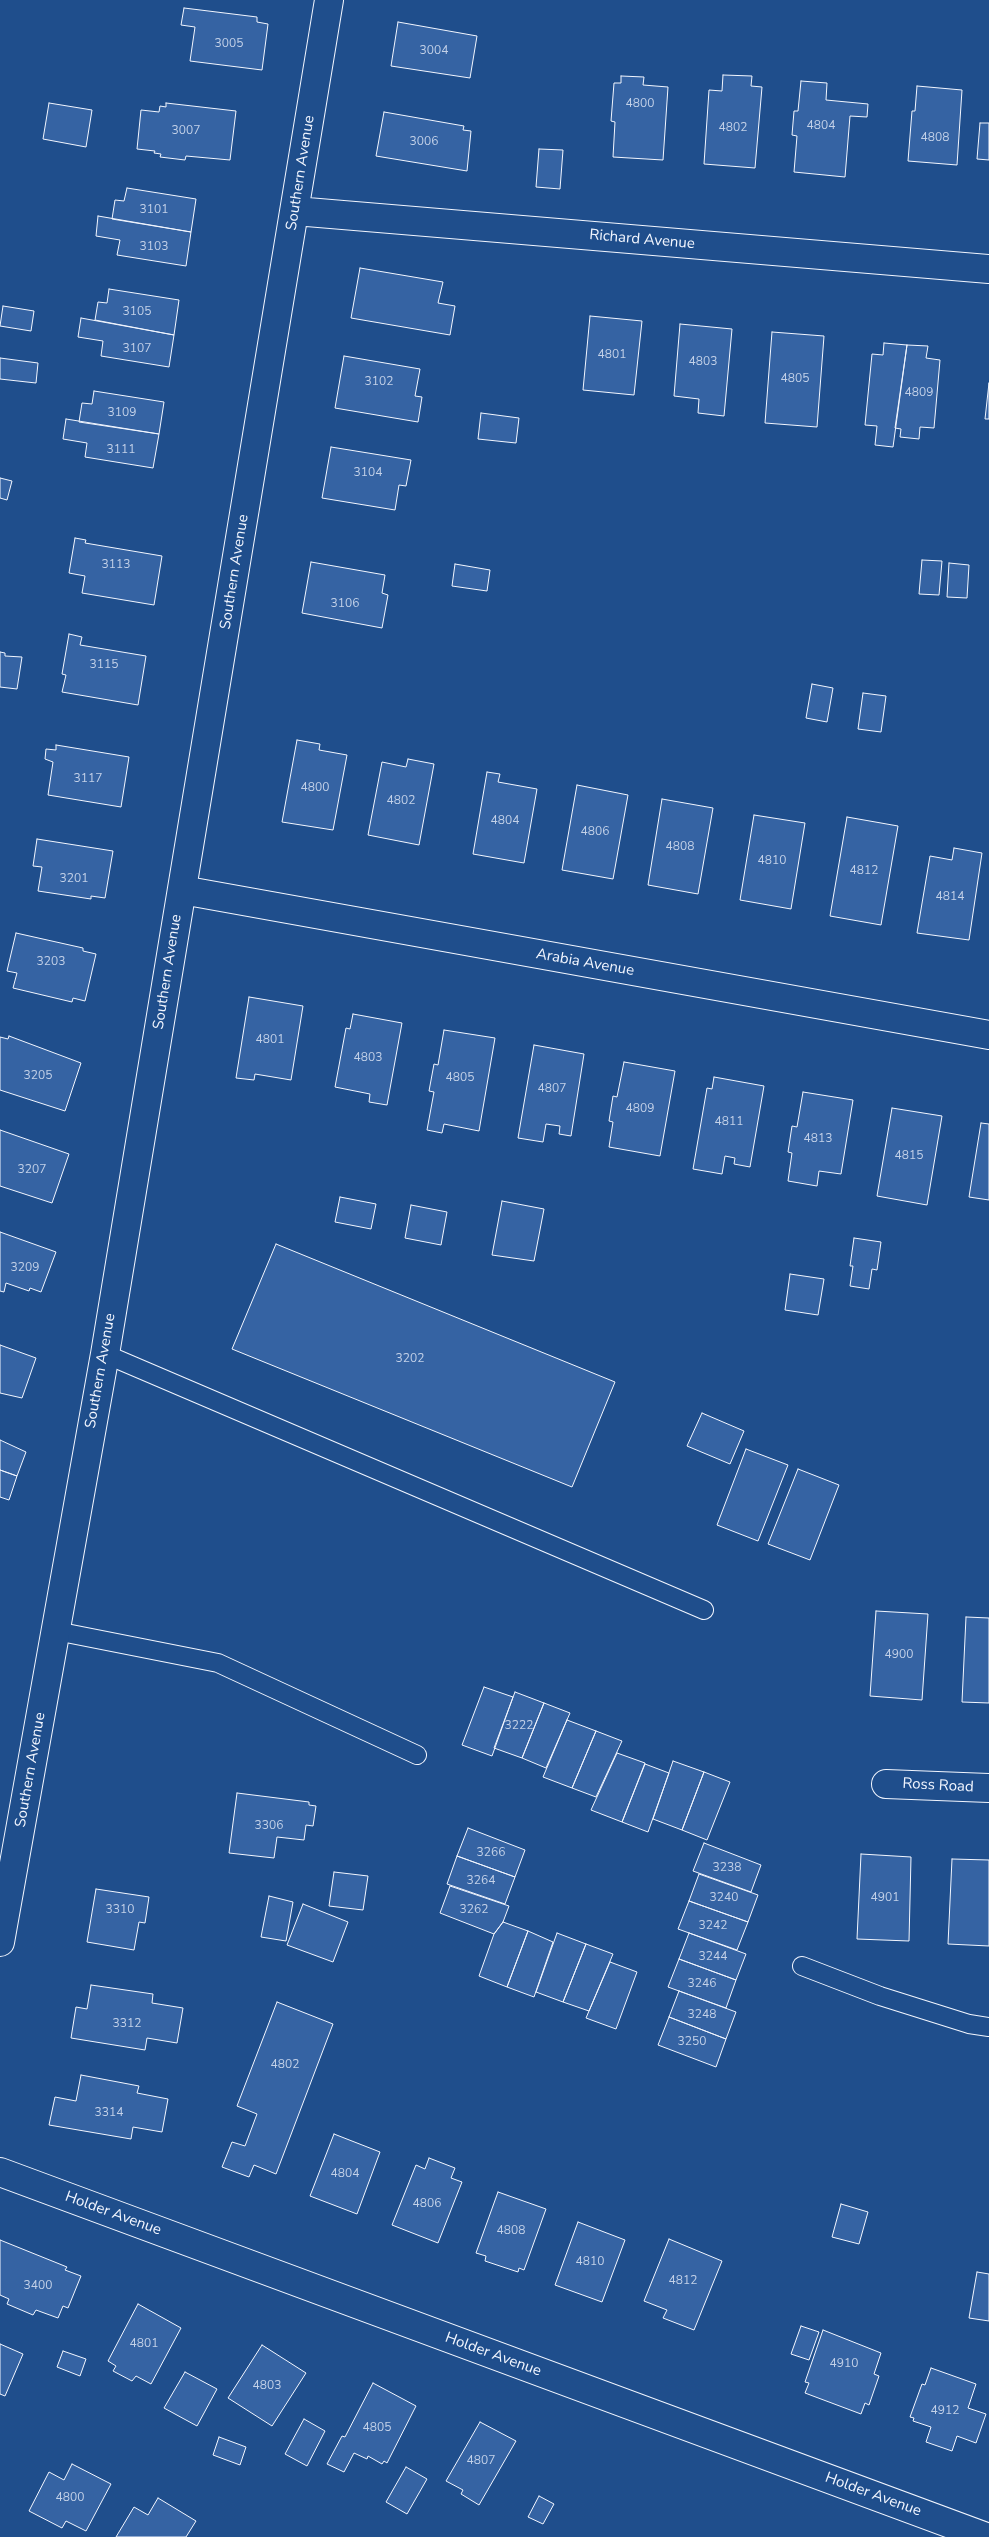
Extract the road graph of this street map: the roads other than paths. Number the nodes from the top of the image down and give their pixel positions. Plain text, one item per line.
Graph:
1 (329, 0) edge
2 (295, 211) junction
3 (989, 269) edge
4 (182, 890) junction
5 (989, 1035) edge
6 (105, 1354) junction
7 (704, 1610) dead end
8 (56, 1631) junction
9 (416, 1755) dead end
10 (886, 1784) dead end
11 (989, 1788) edge
12 (0, 1942) edge
13 (802, 1966) dead end
14 (989, 2027) edge
15 (0, 2172) edge
16 (986, 2537) edge

1 - 2 street, Southern Avenue
2 - 3 street, Richard Avenue
2 - 4 street, Southern Avenue
4 - 5 street, Arabia Avenue
4 - 6 street, Southern Avenue
6 - 7 lane
6 - 8 street, Southern Avenue
8 - 9 lane
8 - 12 street, Southern Avenue
10 - 11 street, Ross Road
13 - 14 lane
15 - 16 street, Holder Avenue

